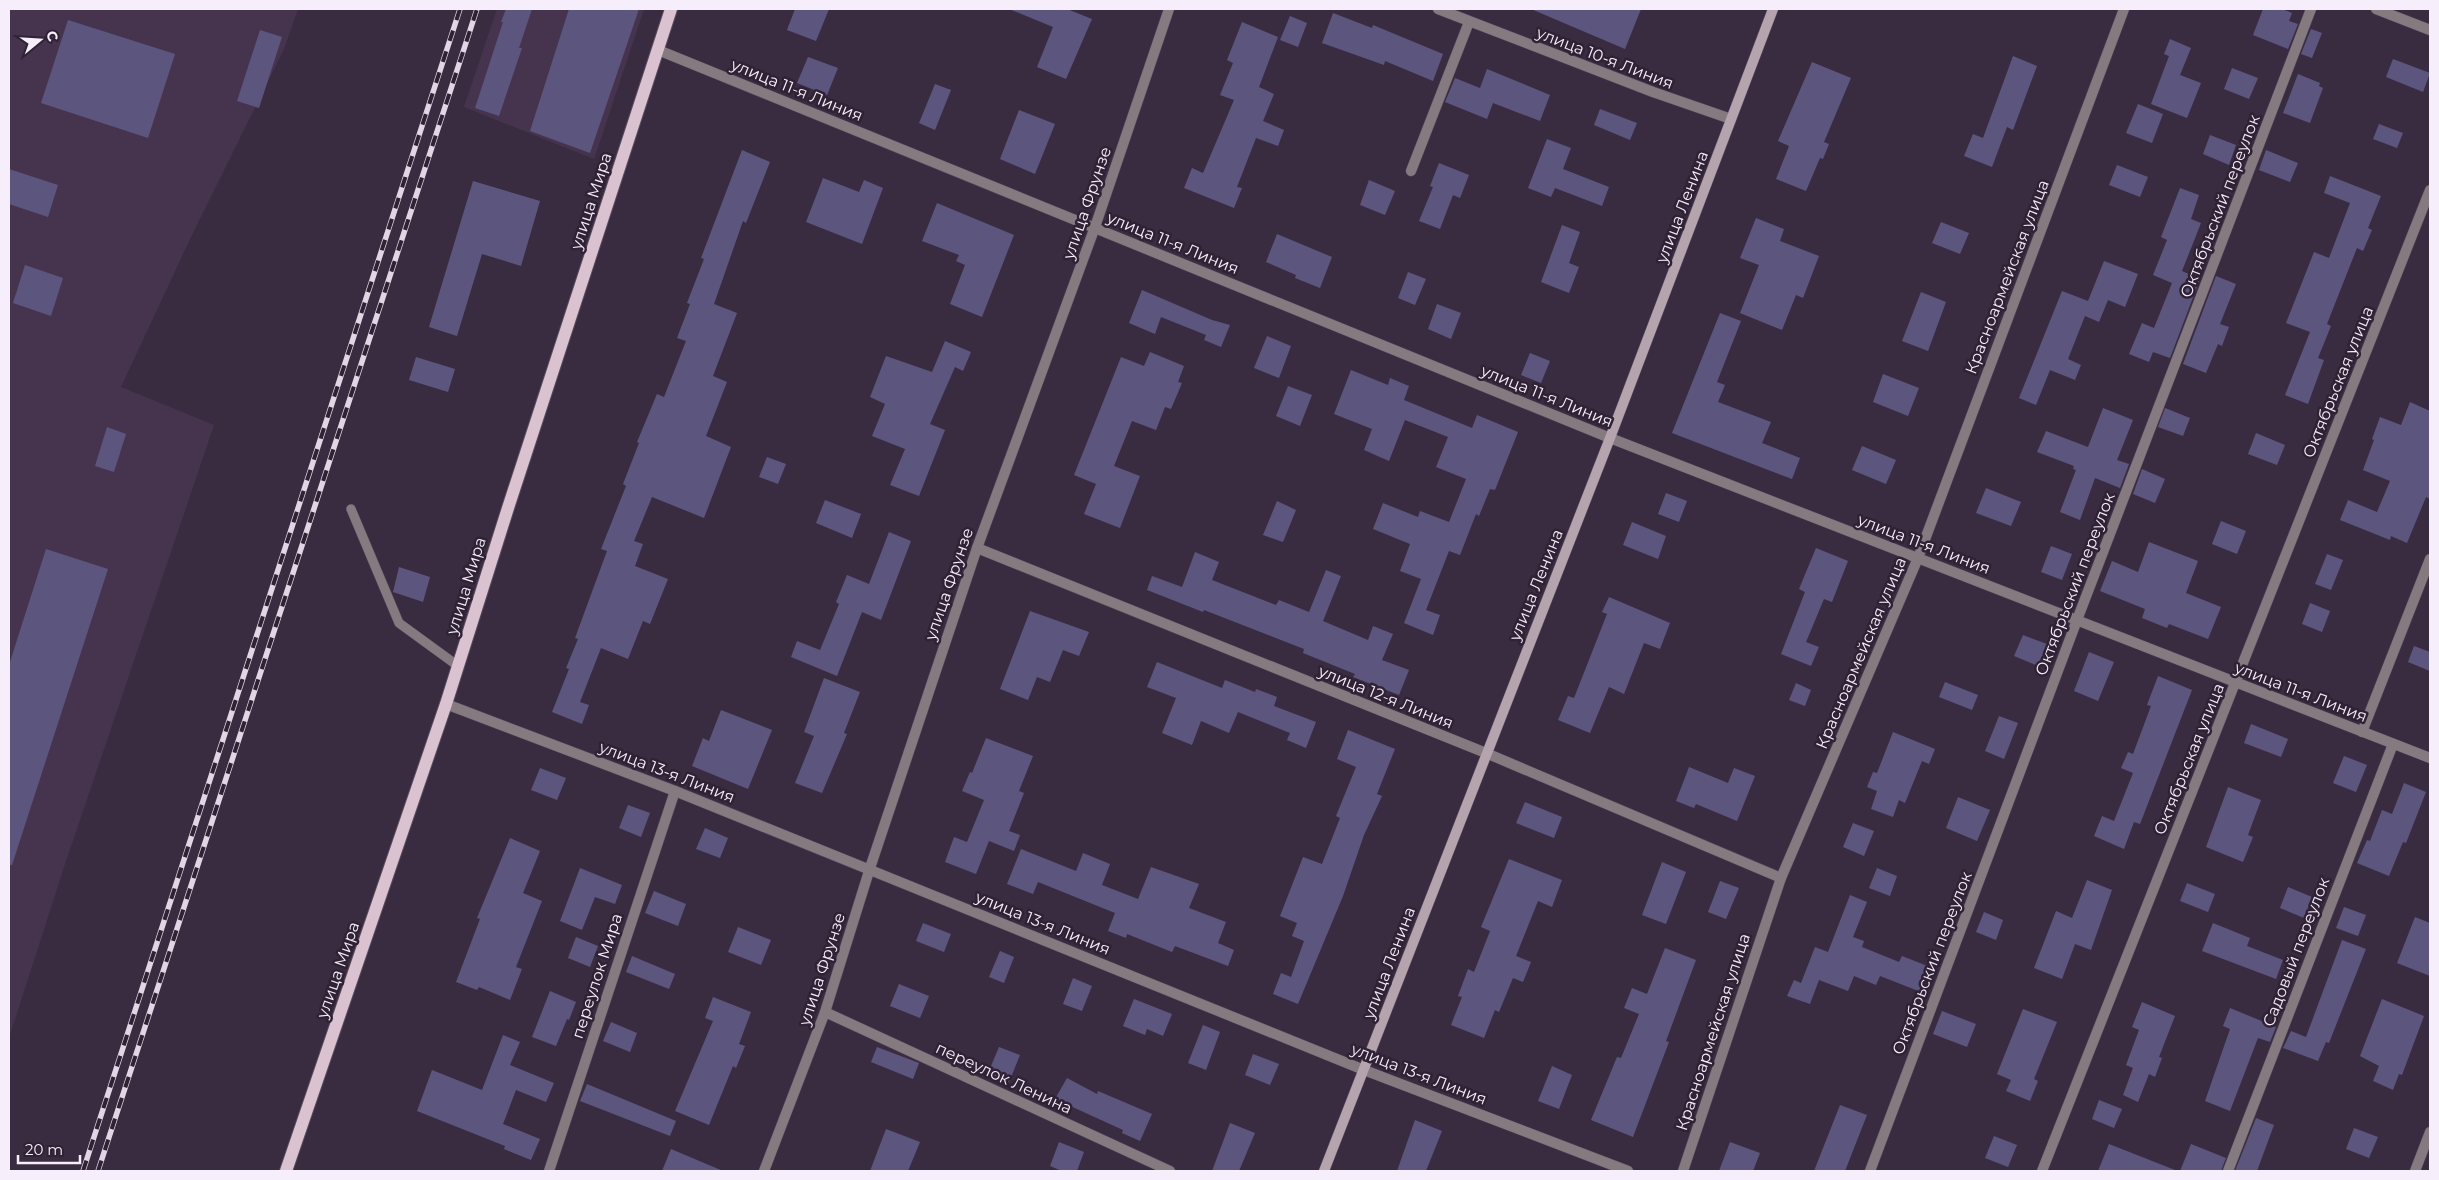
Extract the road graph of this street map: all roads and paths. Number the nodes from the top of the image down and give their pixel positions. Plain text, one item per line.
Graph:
1 (671, 9) edge
2 (1169, 9) edge
3 (1438, 9) edge
4 (1773, 9) edge
5 (2124, 9) edge
6 (2311, 9) edge
7 (2376, 9) edge
8 (1469, 22) junction
9 (2430, 30) edge
10 (658, 50) junction
11 (1732, 120) junction
12 (1411, 171) dead end
13 (2430, 190) edge
14 (1095, 227) junction
15 (1610, 438) junction
16 (351, 508) dead end
17 (977, 548) junction
18 (1918, 558) junction
19 (2430, 559) edge
20 (2077, 620) junction
21 (458, 666) junction
22 (2235, 682) junction
23 (446, 704) junction
24 (2362, 732) junction
25 (2393, 744) junction
26 (1486, 753) junction
27 (2430, 758) edge
28 (675, 790) junction
29 (870, 868) junction
30 (1781, 878) junction
31 (825, 1012) junction
32 (1364, 1070) junction
33 (2430, 1132) edge
34 (286, 1171) edge
35 (549, 1171) edge
36 (764, 1171) edge
37 (1170, 1171) edge
38 (1324, 1171) edge
39 (1628, 1171) edge
40 (1683, 1171) edge
41 (1870, 1171) edge
42 (2042, 1171) edge
43 (2228, 1171) edge
44 (2414, 1171) edge

1 - 10 main road, улица Мира
2 - 14 street, улица Фрунзе
3 - 8 street, улица 10-я Линия
4 - 11 main road, улица Ленина
5 - 18 street, Красноармейская улица
6 - 20 street, Октябрьский переулок
7 - 9 street
8 - 11 street, улица 10-я Линия
8 - 12 street
10 - 14 street, улица 11-я Линия
10 - 21 main road, улица Мира
11 - 15 main road, улица Ленина
13 - 22 street, Октябрьская улица
14 - 15 street, улица 11-я Линия
14 - 17 street, улица Фрунзе
15 - 18 street, улица 11-я Линия
15 - 26 main road, улица Ленина
16 - 21 lane
17 - 26 street, улица 12-я Линия
17 - 29 street, улица Фрунзе
18 - 20 street, улица 11-я Линия
18 - 30 street, Красноармейская улица
19 - 24 street
20 - 22 street, улица 11-я Линия
20 - 41 street, Октябрьский переулок
21 - 23 main road, улица Мира
22 - 24 street, улица 11-я Линия
22 - 42 street, Октябрьская улица
23 - 28 street, улица 13-я Линия
23 - 34 main road, улица Мира
24 - 25 street, улица 11-я Линия
25 - 27 street, улица 11-я Линия
25 - 43 street, Садовый переулок
26 - 30 street, улица 12-я Линия
26 - 32 main road, улица Ленина
28 - 29 street, улица 13-я Линия
28 - 35 street, переулок Мира
29 - 31 street, улица Фрунзе
29 - 32 street, улица 13-я Линия
30 - 40 street, Красноармейская улица
31 - 36 street, улица Фрунзе
31 - 37 street, переулок Ленина
32 - 38 main road, улица Ленина
32 - 39 street, улица 13-я Линия
33 - 44 street

